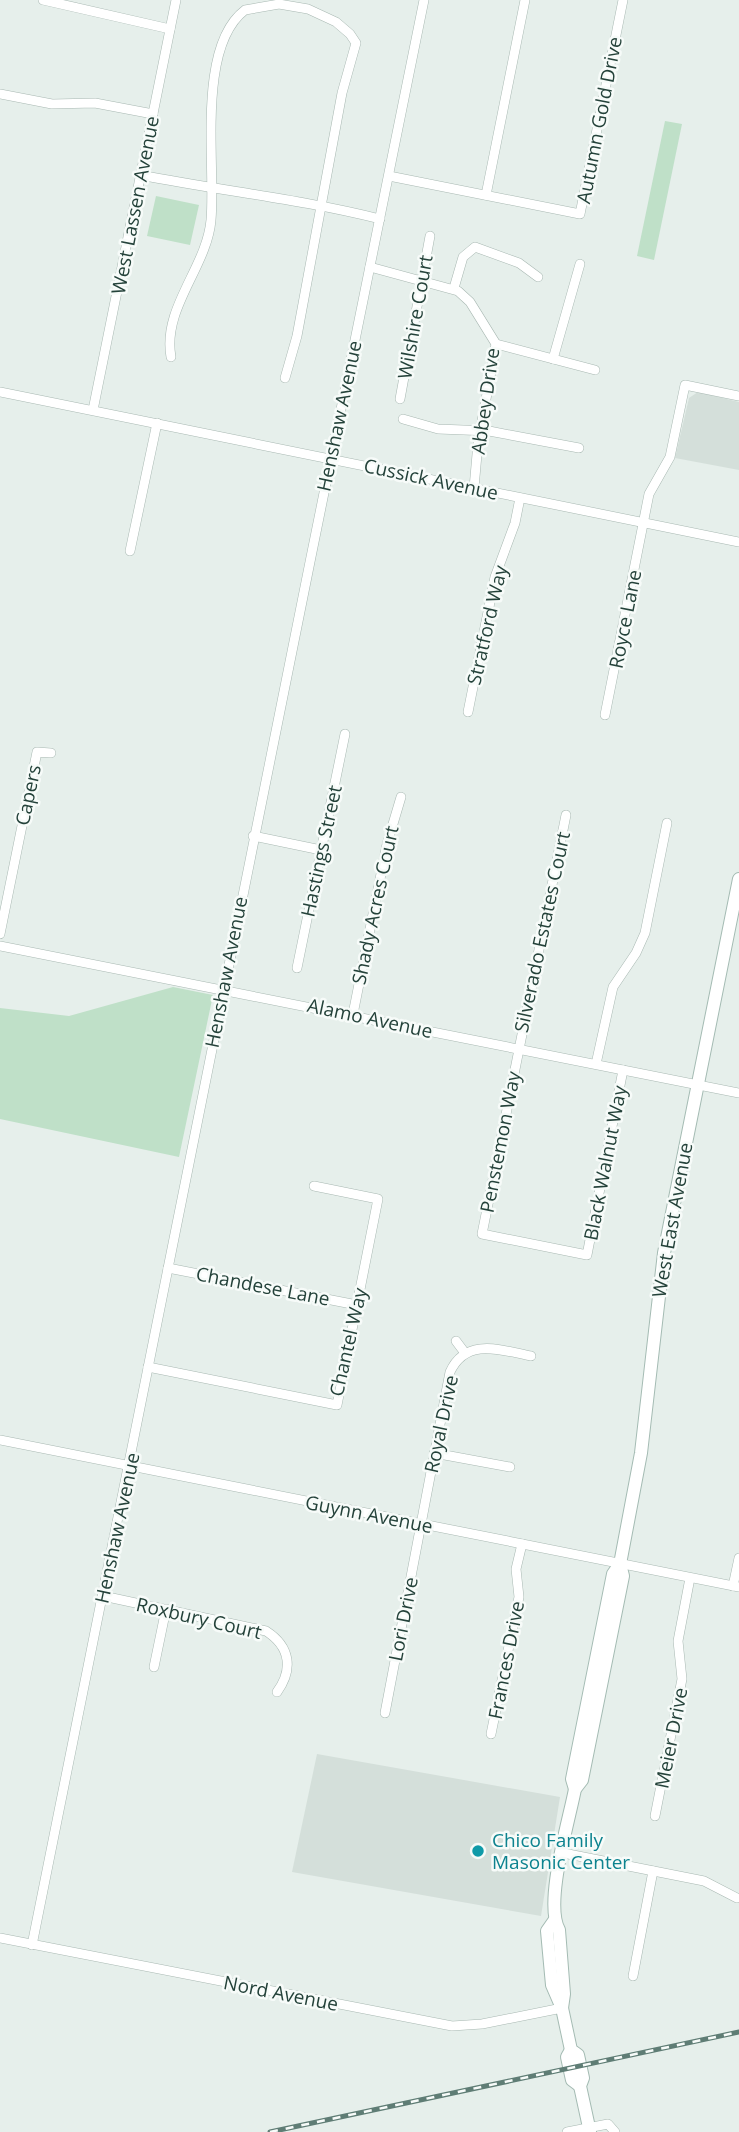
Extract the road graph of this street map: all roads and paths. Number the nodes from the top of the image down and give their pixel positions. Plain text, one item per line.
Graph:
1 (43, 0) edge
2 (176, 0) edge
3 (424, 0) edge
4 (525, 0) edge
5 (623, 0) edge
6 (170, 29) junction
7 (0, 93) edge
8 (153, 114) junction
9 (141, 176) junction
10 (388, 176) junction
11 (213, 188) junction
12 (486, 195) junction
13 (321, 205) junction
14 (380, 219) junction
15 (430, 236) dead end
16 (580, 264) dead end
17 (370, 267) junction
18 (538, 278) dead end
19 (422, 281) junction
20 (454, 288) junction
21 (496, 344) junction
22 (171, 357) dead end
23 (552, 359) junction
24 (595, 370) dead end
25 (285, 378) dead end
26 (0, 392) edge
27 (739, 396) edge
28 (400, 399) dead end
29 (93, 410) junction
30 (403, 419) dead end
31 (157, 423) junction
32 (480, 432) junction
33 (579, 448) dead end
34 (330, 458) junction
35 (474, 488) junction
36 (520, 498) junction
37 (645, 522) junction
38 (739, 542) edge
39 (130, 551) dead end
40 (468, 712) dead end
41 (605, 715) dead end
42 (345, 733) dead end
43 (51, 753) dead end
44 (401, 797) dead end
45 (566, 815) dead end
46 (667, 823) dead end
47 (253, 836) junction
48 (321, 850) junction
49 (739, 880) edge
50 (0, 934) edge
51 (0, 946) edge
52 (297, 968) dead end
53 (222, 991) junction
54 (352, 1014) junction
55 (518, 1049) junction
56 (596, 1064) junction
57 (623, 1070) junction
58 (698, 1085) junction
59 (739, 1093) edge
60 (314, 1186) dead end
61 (587, 1255) joint
62 (168, 1268) junction
63 (357, 1305) junction
64 (456, 1340) dead end
65 (465, 1353) junction
66 (531, 1356) dead end
67 (148, 1367) junction
68 (0, 1440) edge
69 (434, 1453) junction
70 (129, 1467) junction
71 (510, 1467) dead end
72 (420, 1524) junction
73 (522, 1544) junction
74 (739, 1558) edge
75 (620, 1564) junction
76 (690, 1577) junction
77 (736, 1587) edge
78 (103, 1596) junction
79 (166, 1609) junction
80 (155, 1667) dead end
81 (277, 1692) dead end
82 (385, 1713) dead end
83 (491, 1734) dead end
84 (655, 1816) dead end
85 (563, 1853) junction
86 (653, 1871) junction
87 (737, 1898) dead end
88 (0, 1938) edge
89 (32, 1945) junction
90 (633, 1976) dead end
91 (562, 2008) junction
92 (590, 2130) edge
93 (567, 2132) edge
94 (615, 2132) edge

1 - 6 street
2 - 6 street, West Lassen Avenue
3 - 10 street, Henshaw Avenue
4 - 12 street
5 - 12 street, Autumn Gold Drive
6 - 8 street, West Lassen Avenue
7 - 8 street
8 - 9 street, West Lassen Avenue
9 - 11 street
9 - 29 street, West Lassen Avenue
10 - 12 street, Autumn Gold Drive
10 - 14 street, Henshaw Avenue
11 - 13 street
11 - 13 street
11 - 22 street
13 - 14 street
13 - 25 street
14 - 17 street, Henshaw Avenue
15 - 19 street, Wilshire Court
16 - 23 street
17 - 19 street
17 - 34 street, Henshaw Avenue
18 - 20 street
19 - 20 street
19 - 28 street, Wilshire Court
20 - 21 street, Abbey Drive
21 - 23 street
21 - 32 street, Abbey Drive
23 - 24 street
26 - 29 street, Cussick Avenue
27 - 37 street, Royce Lane
29 - 31 street, Cussick Avenue
30 - 32 street
31 - 34 street, Cussick Avenue
31 - 39 street
32 - 33 street
32 - 35 street, Abbey Drive
34 - 35 street, Cussick Avenue
34 - 47 street, Henshaw Avenue
35 - 36 street, Cussick Avenue
36 - 37 street, Cussick Avenue
36 - 40 street, Stratford Way
37 - 38 street, Cussick Avenue
37 - 41 street, Royce Lane
42 - 48 street, Hastings Street
43 - 50 street, Capers
44 - 54 street, Shady Acres Court
45 - 55 street, Silverado Estates Court
46 - 56 street
47 - 48 street
47 - 53 street, Henshaw Avenue
48 - 52 street, Hastings Street
49 - 58 main road, West East Avenue
51 - 53 street, Alamo Avenue
53 - 54 street, Alamo Avenue
53 - 62 street, Henshaw Avenue
54 - 55 street, Alamo Avenue
55 - 56 street, Alamo Avenue
55 - 61 street, Penstemon Way
56 - 57 street, Alamo Avenue
57 - 58 street, Alamo Avenue
57 - 61 street, Black Walnut Way
58 - 59 street, Alamo Avenue
58 - 75 main road, West East Avenue
60 - 63 street, Chantel Way
62 - 63 street, Chandese Lane
62 - 67 street, Henshaw Avenue
63 - 67 street, Chantel Way
64 - 65 street
65 - 66 street, Royal Drive
65 - 69 street, Royal Drive
67 - 70 street, Henshaw Avenue
68 - 70 street, Guynn Avenue
69 - 71 street
69 - 72 street, Royal Drive
70 - 72 street, Guynn Avenue
70 - 78 street, Henshaw Avenue
72 - 73 street, Guynn Avenue
72 - 82 street, Lori Drive
73 - 75 street, Guynn Avenue
73 - 83 street, Frances Drive
74 - 77 street
75 - 76 street, Guynn Avenue
75 - 85 main road, West East Avenue
76 - 77 street, Guynn Avenue
76 - 84 street, Meier Drive
78 - 79 street, Roxbury Court
78 - 89 street, Henshaw Avenue
79 - 80 street
79 - 81 street, Roxbury Court
85 - 86 street
85 - 91 main road, West East Avenue
86 - 87 street
86 - 90 street
88 - 89 street, Nord Avenue
89 - 91 street, Nord Avenue
91 - 92 main road, West East Avenue
92 - 93 street
92 - 94 street

